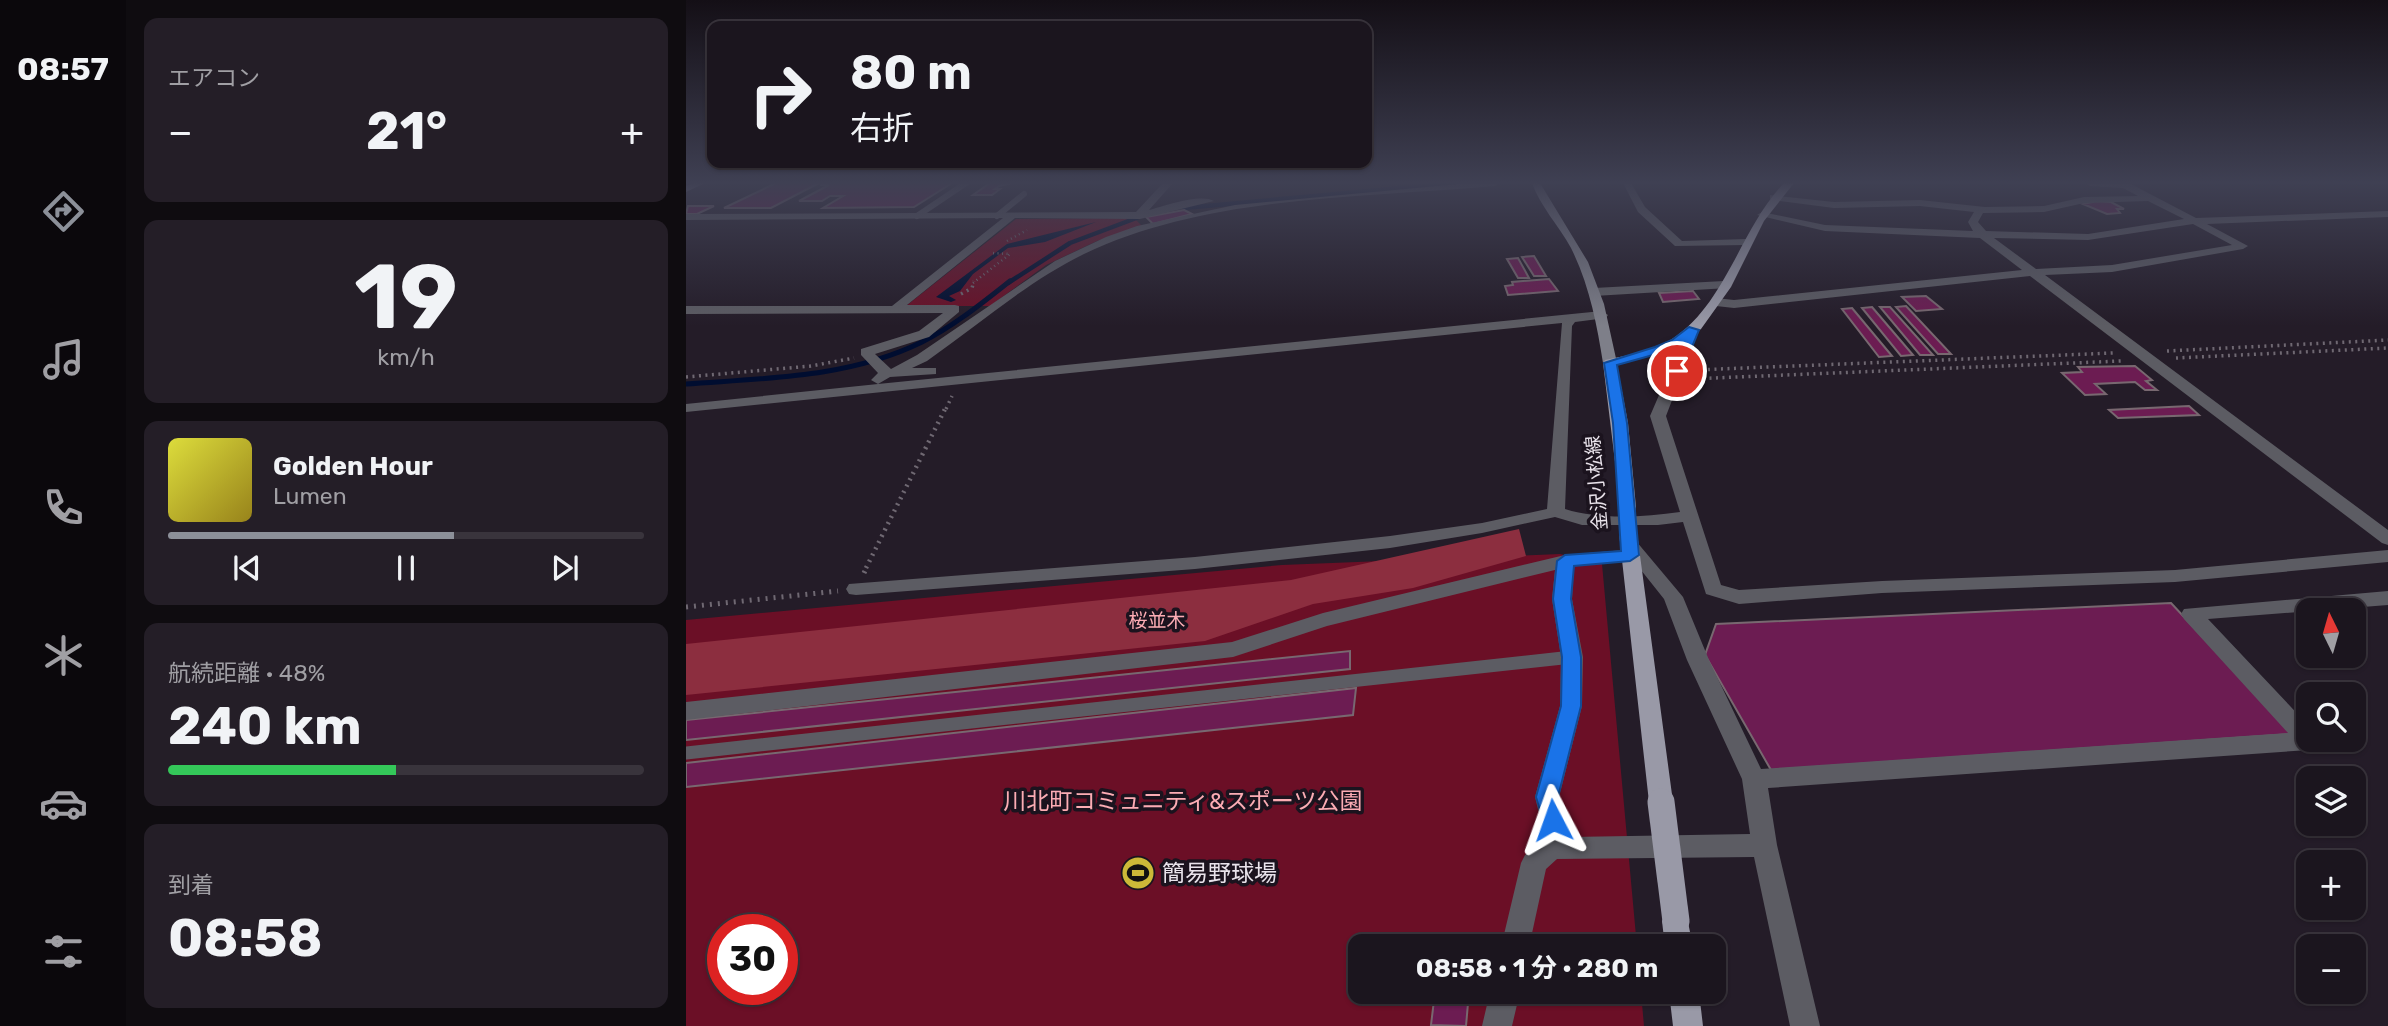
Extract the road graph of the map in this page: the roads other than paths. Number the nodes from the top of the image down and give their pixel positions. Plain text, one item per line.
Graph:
1 (993, 231) edge
2 (1135, 231) edge
3 (1565, 231) edge
4 (1665, 231) edge
5 (1753, 231) edge
6 (1859, 231) edge
7 (2055, 231) edge
8 (2135, 231) edge
9 (2213, 231) edge
10 (1981, 232) junction
11 (2063, 237) junction
12 (1746, 242) junction
13 (2032, 272) junction
14 (1724, 285) junction
15 (1594, 292) junction
16 (1716, 302) junction
17 (895, 309) junction
18 (686, 310) edge
19 (1602, 315) junction
20 (1574, 318) junction
21 (1693, 330) junction
22 (1610, 363) junction
23 (883, 370) junction
24 (868, 389) junction
25 (686, 408) edge
26 (1556, 512) junction
27 (1688, 516) junction
28 (2388, 539) edge
29 (1629, 544) junction
30 (2388, 556) edge
31 (1565, 561) junction
32 (856, 589) road end
33 (2388, 598) edge
34 (1572, 657) junction
35 (686, 711) edge
36 (686, 753) edge
37 (1754, 779) junction
38 (1558, 843) junction
39 (1764, 845) junction
40 (1518, 934) edge
41 (1677, 934) edge
42 (1502, 1004) edge
43 (1685, 1004) edge
44 (1497, 1026) edge
45 (1688, 1026) edge
46 (1805, 1026) edge

1 - 17 street
2 - 23 street
3 - 15 street
4 - 12 street
5 - 12 main road
6 - 10 street
7 - 11 street
8 - 11 street
9 - 13 street
10 - 11 street
10 - 13 street
12 - 14 main road
13 - 16 street
13 - 28 street
14 - 15 street
14 - 16 main road
15 - 19 street
16 - 21 main road
17 - 18 street
17 - 23 street
19 - 20 street
19 - 22 street
20 - 23 street
20 - 24 street
20 - 26 street
21 - 22 main road
21 - 27 street
22 - 29 main road, 金沢小松線, bridge
23 - 24 street
24 - 25 street
26 - 27 street
26 - 32 street
27 - 30 street
29 - 31 street
29 - 37 street
29 - 41 main road, 金沢小松線, bridge
31 - 34 street
31 - 35 street
33 - 37 street
34 - 36 lane
34 - 38 street
37 - 39 street
38 - 39 street
38 - 40 street
39 - 46 street
42 - 44 street
43 - 45 main road

